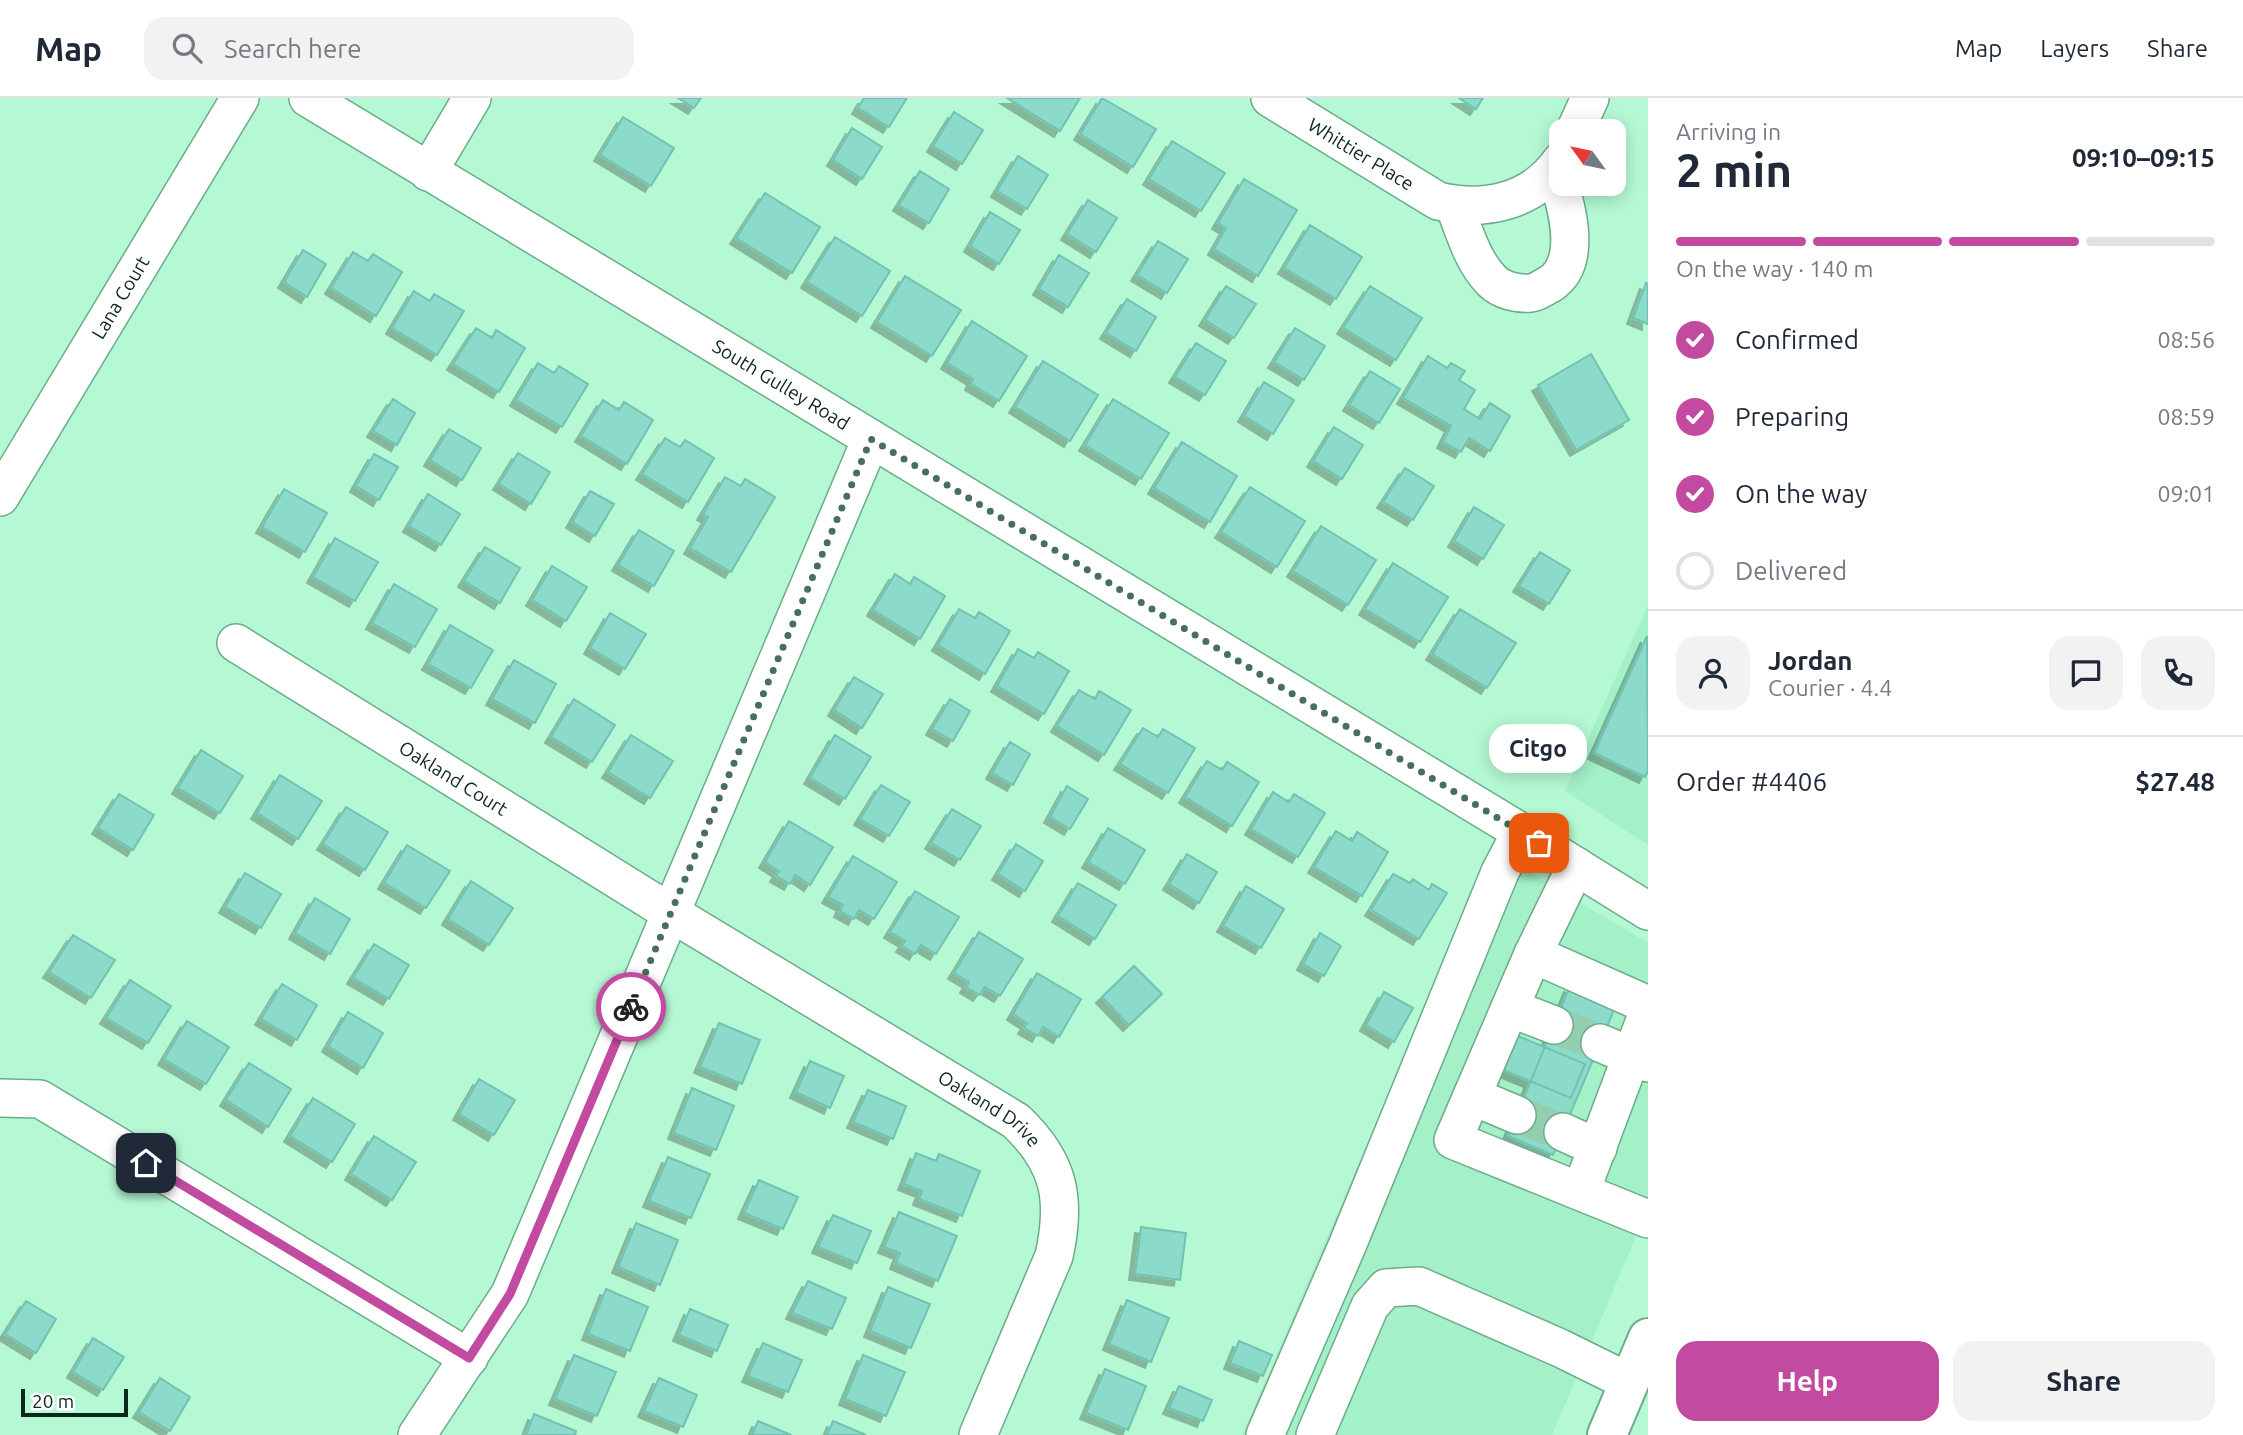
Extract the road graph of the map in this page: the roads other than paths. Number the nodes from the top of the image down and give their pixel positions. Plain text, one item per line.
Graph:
1 (240, 98) edge
2 (307, 98) edge
3 (472, 98) edge
4 (1270, 98) edge
5 (1590, 98) edge
6 (1580, 119) edge
7 (428, 172) junction
8 (1549, 174) edge
9 (1565, 196) edge
10 (1454, 205) junction
11 (871, 439) junction
12 (0, 496) edge
13 (236, 643) dead end
14 (1521, 832) junction
15 (1576, 866) junction
16 (1648, 911) edge
17 (671, 913) junction
18 (1533, 954) junction
19 (1648, 1005) edge
20 (1510, 1008) junction
21 (1648, 1012) edge
22 (1555, 1025) tunnel mouth
23 (1627, 1054) edge
24 (1472, 1096) junction
25 (0, 1098) edge
26 (1517, 1115) tunnel mouth
27 (1563, 1132) tunnel mouth
28 (1598, 1148) junction
29 (1581, 1191) junction
30 (1648, 1219) edge
31 (1648, 1338) edge
32 (469, 1358) junction
33 (1629, 1382) junction
34 (416, 1435) edge
35 (978, 1435) edge
36 (1265, 1435) edge
37 (1315, 1435) edge
38 (1607, 1435) edge

1 - 12 street, Lana Court
2 - 7 street, South Gulley Road
3 - 7 street
4 - 10 street, Whittier Place
5 - 6 street
7 - 11 street, South Gulley Road
8 - 10 street, Whittier Place
9 - 10 street
11 - 14 street, South Gulley Road
11 - 17 street
13 - 17 street, Oakland Court
14 - 15 street, South Gulley Road
14 - 36 street
15 - 16 street, South Gulley Road
15 - 18 street
17 - 32 street
17 - 35 street, Oakland Drive
18 - 19 street
18 - 20 street
20 - 22 street
20 - 24 street
21 - 23 street
23 - 28 street
24 - 26 street
24 - 29 street
25 - 32 street
27 - 28 street
28 - 29 street
29 - 30 street
31 - 33 main road
32 - 34 street
33 - 37 street
33 - 38 main road

